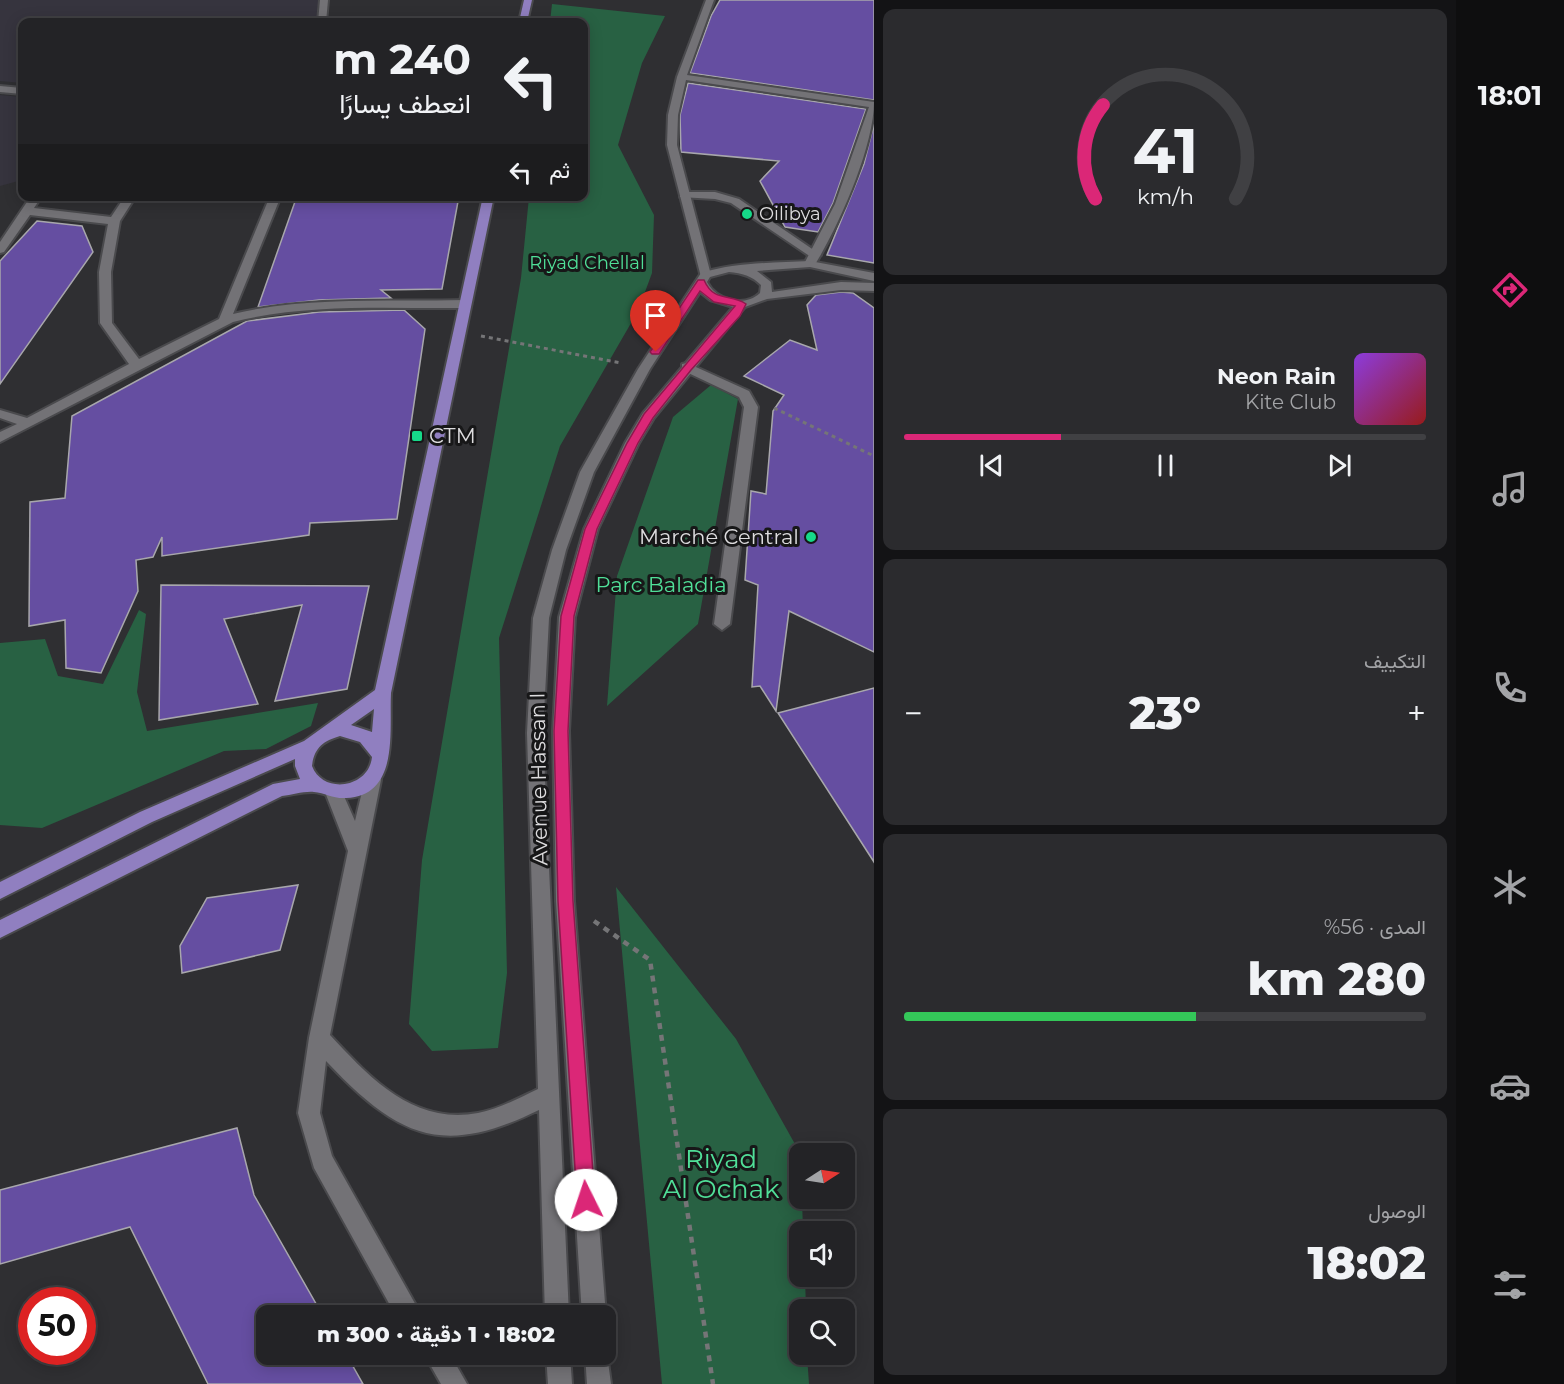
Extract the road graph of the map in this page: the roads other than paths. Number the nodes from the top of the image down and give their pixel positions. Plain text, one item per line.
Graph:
1 (324, 0) edge
2 (528, 0) edge
3 (710, 0) edge
4 (322, 18) edge
5 (524, 18) edge
6 (682, 77) junction
7 (0, 89) edge
8 (18, 91) edge
9 (874, 106) edge
10 (684, 195) junction
11 (35, 201) edge
12 (128, 201) edge
13 (274, 201) edge
14 (488, 201) edge
15 (28, 211) junction
16 (114, 222) junction
17 (0, 250) edge
18 (813, 260) junction
19 (738, 268) junction
20 (874, 277) edge
21 (703, 278) junction
22 (874, 287) edge
23 (766, 293) junction
24 (465, 304) junction
25 (741, 304) junction
26 (224, 322) junction
27 (137, 366) junction
28 (687, 368) junction
29 (0, 414) edge
30 (29, 423) junction
31 (0, 438) edge
32 (723, 624) dead end
33 (383, 693) junction
34 (330, 730) junction
35 (308, 746) junction
36 (379, 750) junction
37 (372, 780) junction
38 (315, 785) junction
39 (334, 792) junction
40 (358, 853) junction
41 (0, 891) edge
42 (0, 929) edge
43 (319, 1038) junction
44 (546, 1096) junction
45 (403, 1305) edge
46 (556, 1305) edge
47 (593, 1305) edge
48 (443, 1365) edge
49 (559, 1365) edge
50 (597, 1365) edge
51 (455, 1384) edge
52 (560, 1384) edge
53 (598, 1384) edge

1 - 4 main road
2 - 5 main road
3 - 6 main road
6 - 9 main road
6 - 10 main road
7 - 8 main road
9 - 18 main road
10 - 18 main road
10 - 21 main road
11 - 15 main road
12 - 16 main road
13 - 26 main road
14 - 24 main road
15 - 16 main road
15 - 17 main road
16 - 27 main road
18 - 19 main road
18 - 20 main road
18 - 23 main road
19 - 21 main road
19 - 23 main road
21 - 25 main road
21 - 44 main road, Avenue Hassan I
22 - 23 main road
23 - 25 main road
24 - 26 main road
24 - 33 main road
25 - 28 main road, Avenue Hassan I
26 - 27 main road
27 - 30 main road
28 - 32 main road
28 - 47 main road, Avenue Hassan I
29 - 30 main road
30 - 31 main road
33 - 34 main road
33 - 36 main road
34 - 35 main road
34 - 36 main road
35 - 38 main road
35 - 41 main road
36 - 37 main road
37 - 39 main road
37 - 40 main road
38 - 39 main road
38 - 42 main road
39 - 40 main road
40 - 43 main road
43 - 44 main road
43 - 45 main road
44 - 46 main road, Avenue Hassan I
48 - 51 main road
49 - 52 main road
50 - 53 main road

